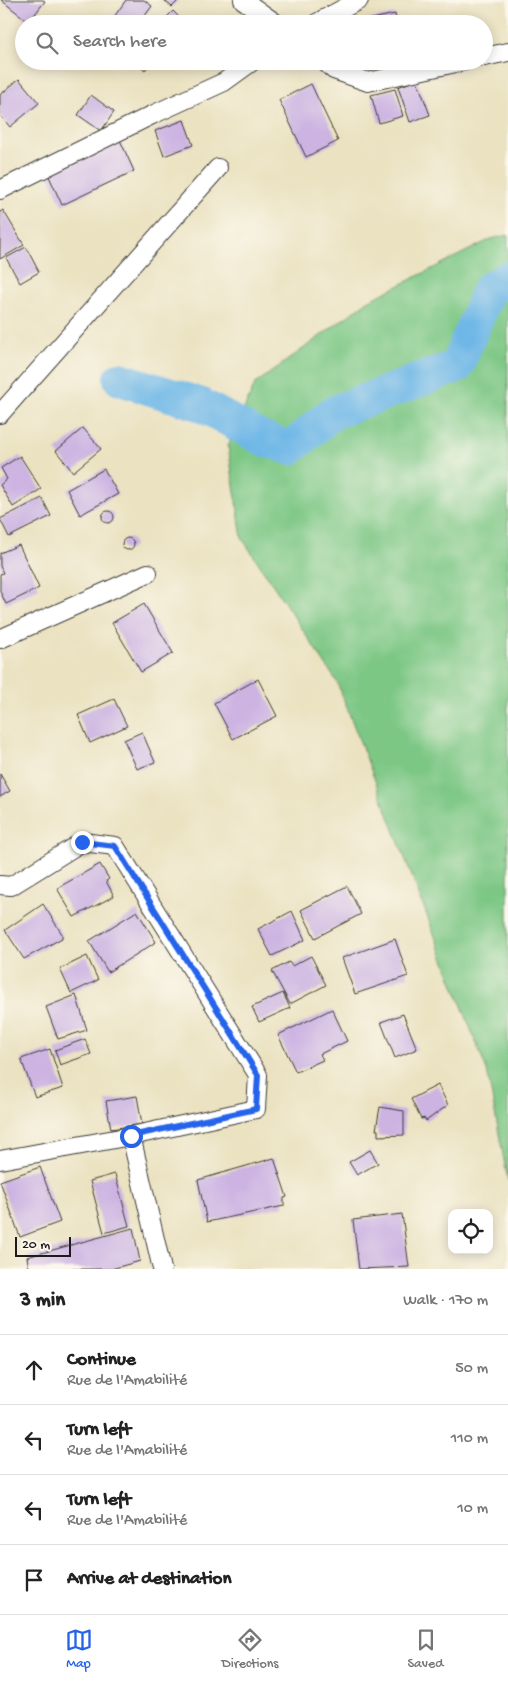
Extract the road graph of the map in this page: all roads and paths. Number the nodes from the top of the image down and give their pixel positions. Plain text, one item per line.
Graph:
1 (243, 0) edge
2 (359, 0) edge
3 (264, 15) edge
4 (331, 15) edge
5 (508, 52) edge
6 (493, 55) edge
7 (241, 70) edge
8 (334, 70) edge
9 (423, 70) edge
10 (218, 168) dead end
11 (0, 190) edge
12 (0, 414) edge
13 (148, 573) dead end
14 (0, 638) edge
15 (0, 885) edge
16 (131, 1136) junction
17 (0, 1160) edge
18 (162, 1269) edge

1 - 3 street
2 - 4 street
5 - 6 street
7 - 11 street
8 - 9 street
10 - 12 street
13 - 14 street
15 - 16 street
16 - 17 street
16 - 18 street

